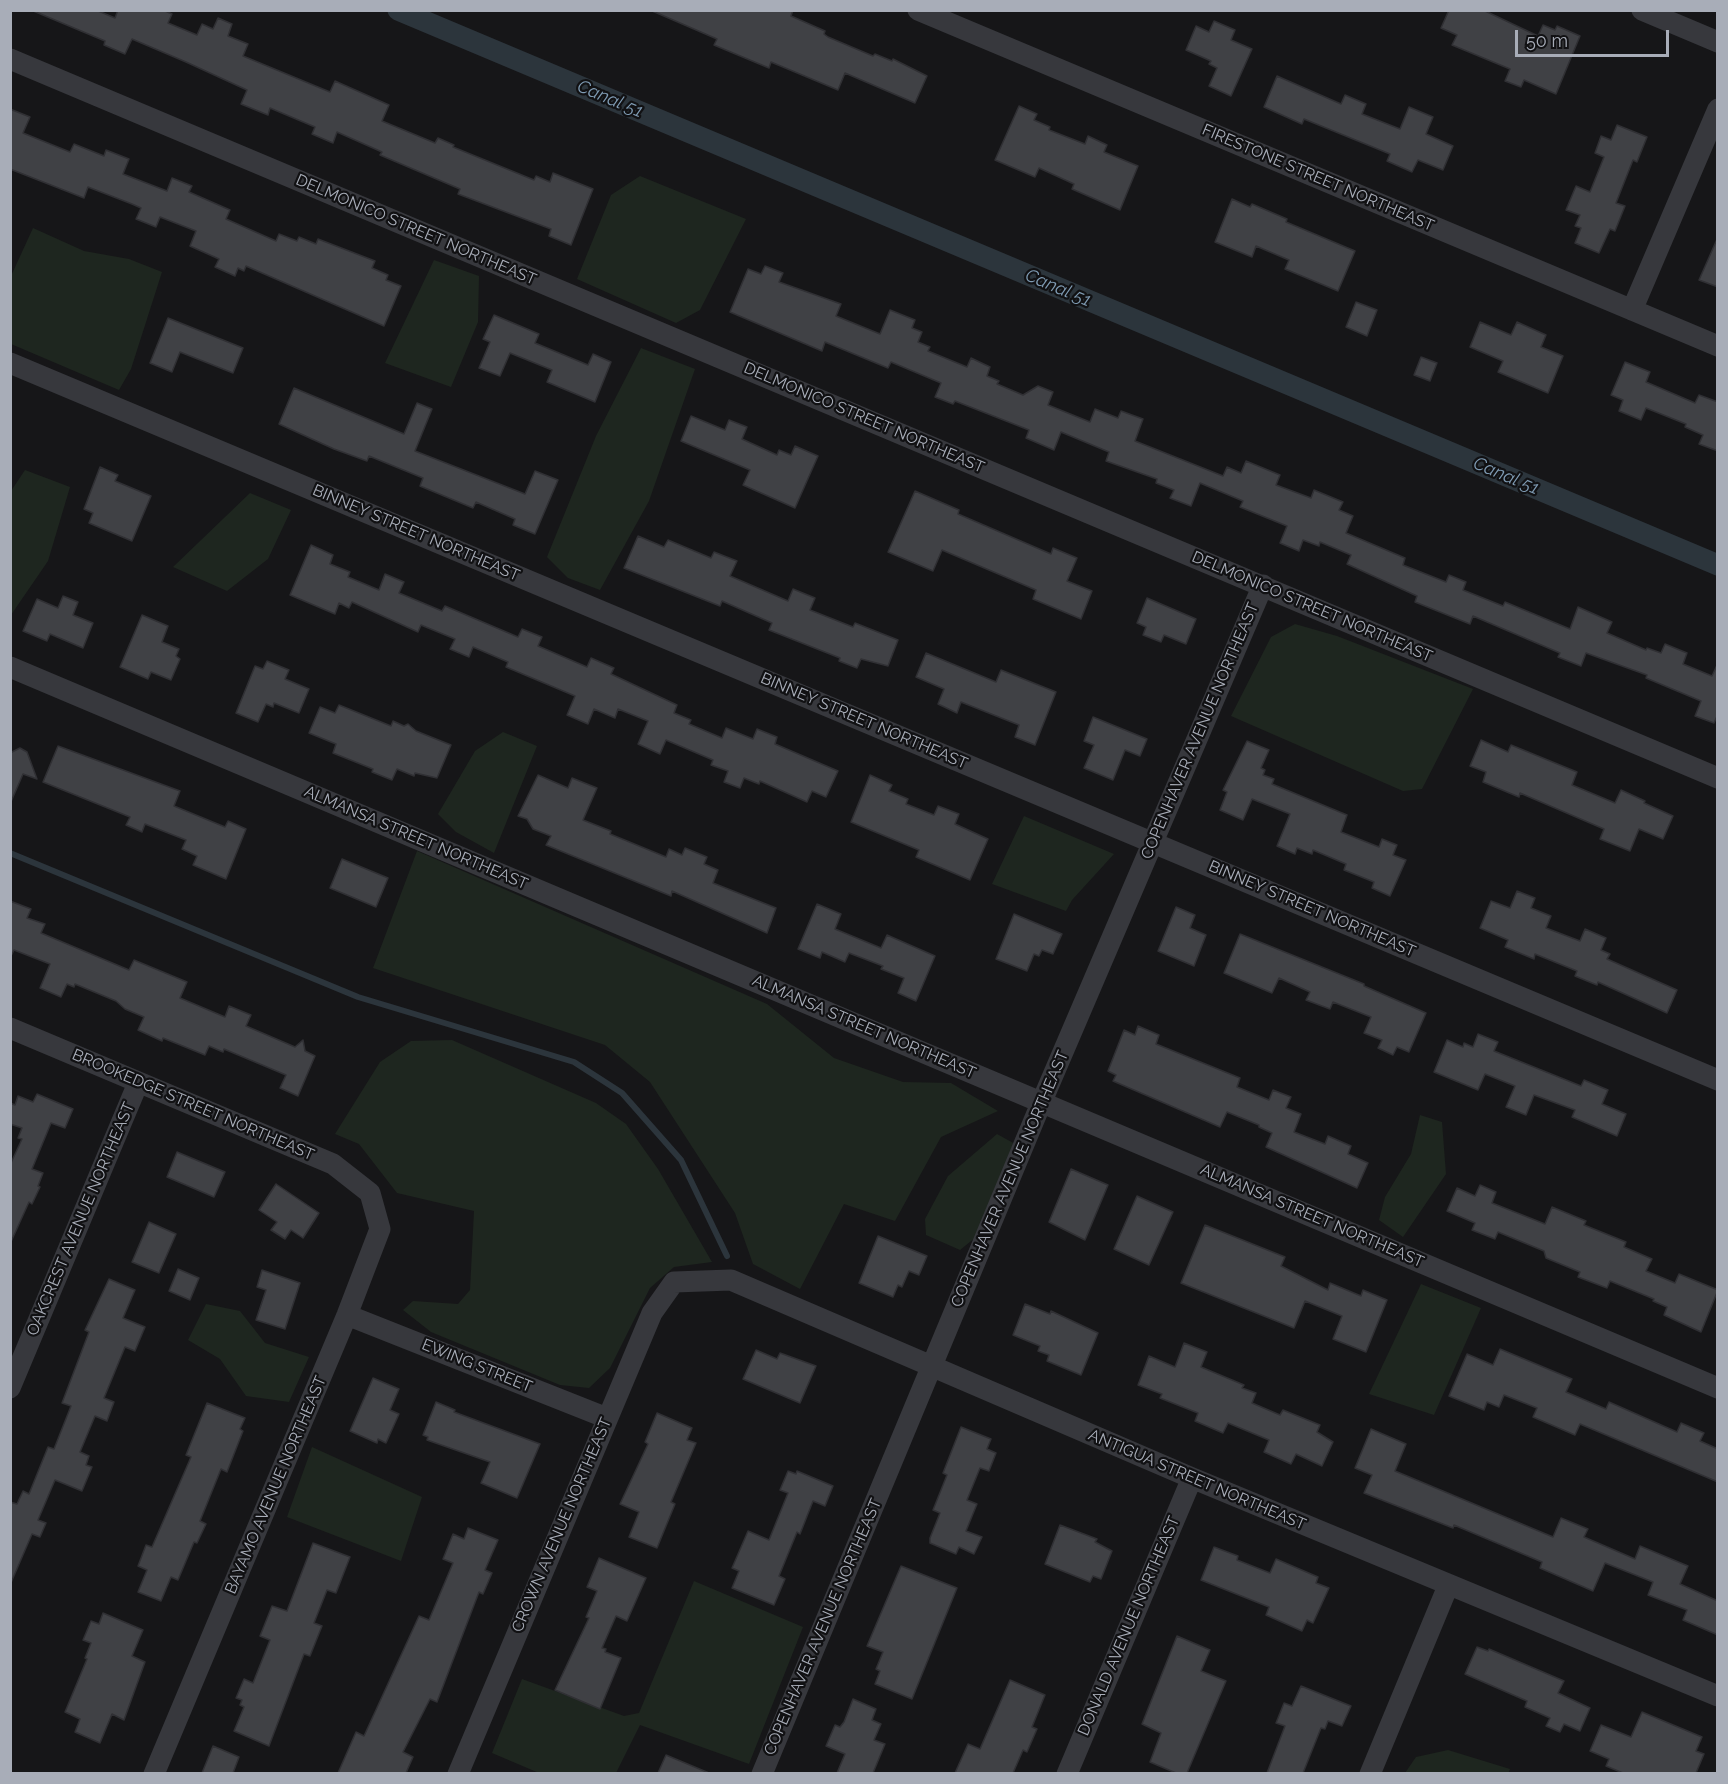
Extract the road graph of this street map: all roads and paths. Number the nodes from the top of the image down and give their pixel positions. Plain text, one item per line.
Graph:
1 (918, 10) edge
2 (1642, 10) edge
3 (1718, 42) edge
4 (10, 59) edge
5 (1718, 110) edge
6 (1632, 310) junction
7 (1718, 346) edge
8 (10, 363) edge
9 (1263, 585) junction
10 (10, 668) edge
11 (1718, 778) edge
12 (1153, 842) junction
13 (10, 1028) edge
14 (1718, 1080) edge
15 (138, 1083) junction
16 (1042, 1101) junction
17 (370, 1193) joint
18 (674, 1282) joint
19 (347, 1315) junction
20 (932, 1367) junction
21 (10, 1388) edge
22 (1718, 1388) edge
23 (607, 1418) junction
24 (1192, 1478) junction
25 (1448, 1586) junction
26 (1718, 1696) edge
27 (154, 1773) edge
28 (458, 1773) edge
29 (762, 1773) edge
30 (1067, 1773) edge
31 (1370, 1773) edge

1 - 6 street, FIRESTONE STREET NORTHEAST
2 - 3 street
4 - 9 street, DELMONICO STREET NORTHEAST
5 - 6 street
6 - 7 street, FIRESTONE STREET NORTHEAST
8 - 12 street, BINNEY STREET NORTHEAST
9 - 11 street, DELMONICO STREET NORTHEAST
9 - 12 street, COPENHAVER AVENUE NORTHEAST
10 - 16 street, ALMANSA STREET NORTHEAST
12 - 14 street, BINNEY STREET NORTHEAST
12 - 16 street, COPENHAVER AVENUE NORTHEAST
13 - 15 street, BROOKEDGE STREET NORTHEAST
15 - 17 street, BROOKEDGE STREET NORTHEAST
15 - 21 street, OAKCREST AVENUE NORTHEAST
16 - 20 street, COPENHAVER AVENUE NORTHEAST
16 - 22 street, ALMANSA STREET NORTHEAST
17 - 19 street, BAYAMO AVENUE NORTHEAST
18 - 20 street, ANTIGUA STREET NORTHEAST
18 - 23 street, CROWN AVENUE NORTHEAST
19 - 23 street, EWING STREET
19 - 27 street, BAYAMO AVENUE NORTHEAST
20 - 24 street, ANTIGUA STREET NORTHEAST
20 - 29 street, COPENHAVER AVENUE NORTHEAST
23 - 28 street, CROWN AVENUE NORTHEAST
24 - 25 street, ANTIGUA STREET NORTHEAST
24 - 30 street, DONALD AVENUE NORTHEAST
25 - 26 street, ANTIGUA STREET NORTHEAST
25 - 31 street

